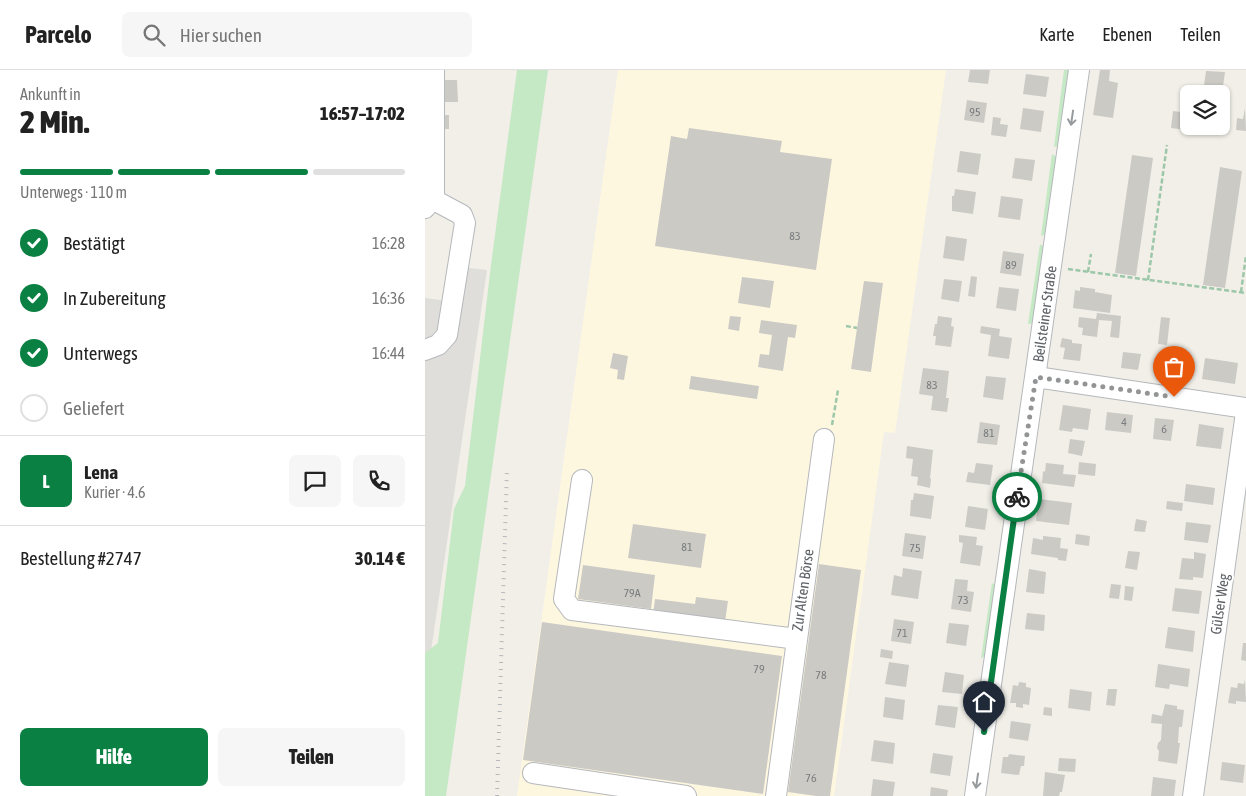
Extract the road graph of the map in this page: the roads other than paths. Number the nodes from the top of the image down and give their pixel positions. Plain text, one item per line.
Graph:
1 (434, 70) edge
2 (1079, 70) edge
3 (428, 204) edge
4 (425, 350) edge
5 (1036, 377) junction
6 (1246, 408) edge
7 (1246, 412) edge
8 (824, 439) road end
9 (582, 480) dead end
10 (797, 639) junction
11 (533, 773) dead end
12 (686, 796) edge
13 (776, 796) edge
14 (975, 796) edge
15 (1193, 796) edge

1 - 3 street
2 -> 5 street, Beilsteiner Straße
3 - 4 street
5 - 6 street
5 -> 14 street, Beilsteiner Straße
7 - 15 street, Gülser Weg
8 - 10 street, Zur Alten Börse
9 - 10 street
10 - 13 street, Zur Alten Börse
11 - 12 street

